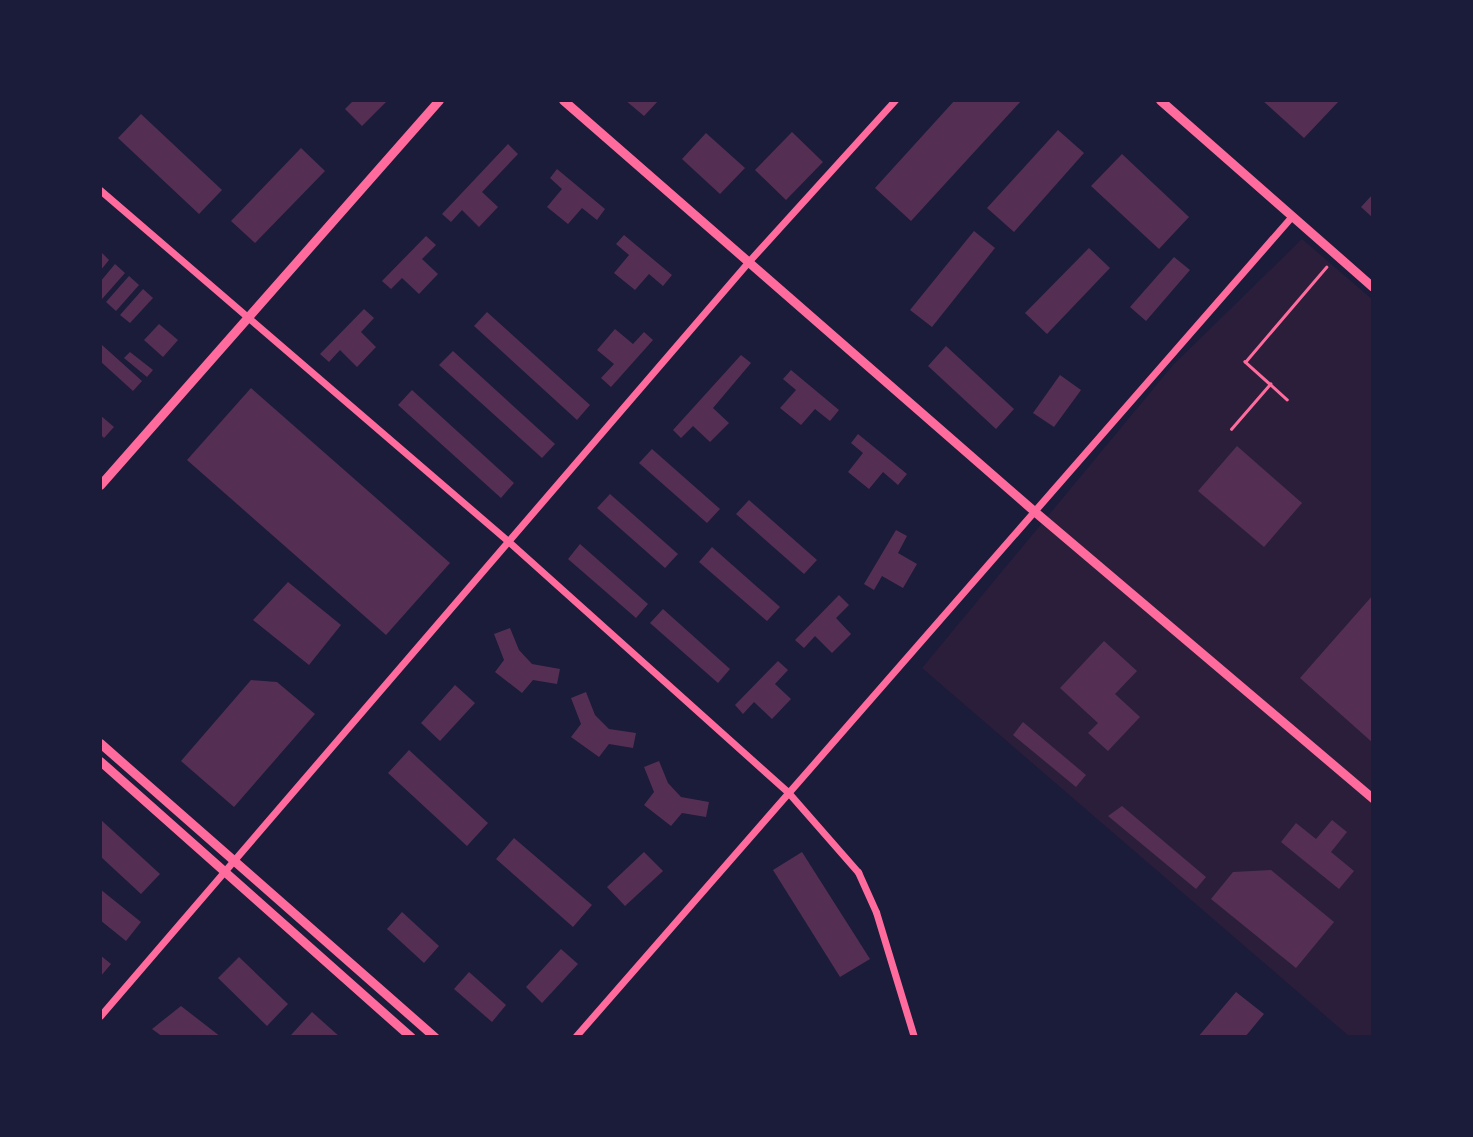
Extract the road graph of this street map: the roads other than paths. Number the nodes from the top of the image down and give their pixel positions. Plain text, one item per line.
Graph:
1 (439, 100) edge
2 (563, 100) edge
3 (895, 100) edge
4 (1160, 100) edge
5 (100, 190) edge
6 (1292, 216) junction
7 (749, 261) junction
8 (1373, 287) edge
9 (246, 316) junction
10 (100, 485) edge
11 (1034, 511) junction
12 (508, 541) junction
13 (100, 743) edge
14 (100, 761) edge
15 (787, 791) junction
16 (1373, 799) edge
17 (233, 861) junction
18 (225, 871) junction
19 (100, 1016) edge
20 (411, 1037) edge
21 (435, 1037) edge
22 (575, 1037) edge
23 (914, 1037) edge

1 - 9 street
2 - 7 street
3 - 7 street
4 - 6 street
5 - 9 street
6 - 8 street
6 - 11 street
7 - 11 street
7 - 12 street
9 - 10 street
9 - 12 street
11 - 15 street
11 - 16 street
12 - 15 street
12 - 17 street
13 - 17 street
14 - 18 street
15 - 22 street
15 - 23 street
17 - 18 street
17 - 21 street
18 - 19 street
18 - 20 street

